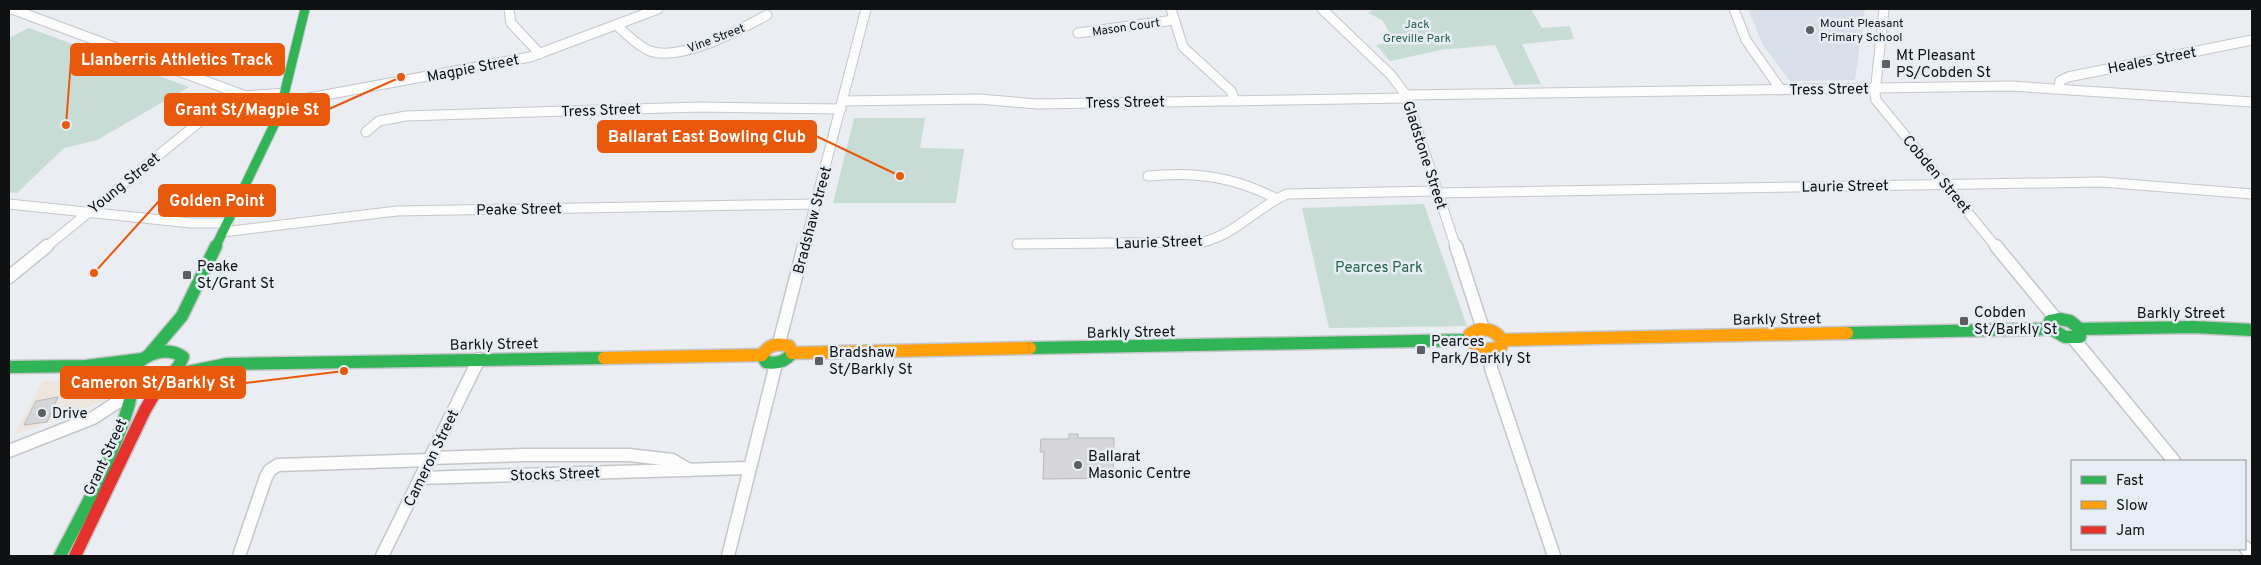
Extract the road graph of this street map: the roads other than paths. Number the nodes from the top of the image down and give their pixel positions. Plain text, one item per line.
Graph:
1 (12, 9) edge
2 (305, 9) edge
3 (509, 9) edge
4 (658, 9) edge
5 (866, 9) edge
6 (1172, 9) edge
7 (1322, 9) edge
8 (1734, 9) edge
9 (1884, 9) edge
10 (767, 16) dead end
11 (1174, 20) junction
12 (616, 25) junction
13 (1078, 33) dead end
14 (2252, 40) edge
15 (540, 54) junction
16 (1875, 88) junction
17 (2059, 88) junction
18 (1781, 90) junction
19 (243, 95) junction
20 (1406, 96) junction
21 (283, 100) junction
22 (1235, 101) junction
23 (2252, 102) edge
24 (842, 105) junction
25 (366, 132) dead end
26 (1148, 176) dead end
27 (1946, 185) junction
28 (1437, 192) junction
29 (2252, 194) edge
30 (1277, 198) junction
31 (9, 204) edge
32 (816, 204) junction
33 (88, 212) junction
34 (225, 228) junction
35 (1017, 244) dead end
36 (9, 277) edge
37 (189, 303) junction
38 (2054, 324) junction
39 (1483, 329) junction
40 (2252, 330) edge
41 (2077, 334) junction
42 (1470, 340) junction
43 (1502, 340) junction
44 (778, 343) junction
45 (182, 346) junction
46 (1488, 351) junction
47 (792, 353) junction
48 (762, 355) junction
49 (145, 358) junction
50 (479, 359) junction
51 (227, 364) junction
52 (776, 364) junction
53 (86, 366) junction
54 (9, 367) edge
55 (172, 375) junction
56 (130, 378) junction
57 (130, 394) junction
58 (87, 421) junction
59 (121, 428) junction
60 (9, 451) edge
61 (429, 459) junction
62 (2173, 460) edge
63 (748, 468) junction
64 (689, 470) junction
65 (420, 478) junction
66 (60, 556) edge
67 (75, 556) edge
68 (239, 556) edge
69 (382, 556) edge
70 (728, 556) edge
71 (1554, 556) edge

1 - 19 street, Magpie Street
2 - 21 main road
3 - 15 street
4 - 12 street, Magpie Street
5 - 24 street, Bradshaw Street
6 - 11 street
7 - 20 street, Gladstone Street
8 - 18 street
9 - 16 street, Cobden Street
10 - 12 street, Vine Street
11 - 13 street, Mason Court
11 - 22 street
12 - 15 street, Magpie Street
14 - 17 street, Heales Street
15 - 21 street, Magpie Street
16 - 17 street, Tress Street
16 - 18 street, Tress Street
16 - 27 street, Cobden Street
17 - 23 street, Tress Street
18 - 20 street, Tress Street
19 - 21 street, Magpie Street
19 - 33 street, Young Street
20 - 22 street, Tress Street
20 - 28 street, Gladstone Street
21 - 34 main road
22 - 24 street, Tress Street
24 - 25 street, Tress Street
24 - 32 street, Bradshaw Street
26 - 30 street
27 - 28 street, Laurie Street
27 - 29 street, Laurie Street
27 - 38 street, Cobden Street
28 - 30 street, Laurie Street
28 - 39 street, Gladstone Street
30 - 35 street, Laurie Street
31 - 33 street, Peake Street
32 - 34 street, Peake Street
32 - 44 street, Bradshaw Street
33 - 34 street, Peake Street
33 - 36 street, Young Street
34 - 37 main road
37 - 45 main road
37 - 49 main road
38 - 41 main road
38 - 41 main road
38 - 43 main road, Barkly Street
39 - 42 main road
39 - 43 main road
40 - 41 main road, Barkly Street
41 - 62 street
42 - 46 main road
42 - 47 main road, Barkly Street
43 - 46 main road
44 - 47 main road
44 - 48 main road
45 - 49 main road, Barkly Street
45 - 51 main road, Barkly Street
45 - 55 main road, Grant Street
46 - 71 street
47 - 52 main road
48 - 50 main road, Barkly Street
48 - 52 main road
49 - 53 main road
49 - 56 main road
50 - 51 main road, Barkly Street
50 - 61 street, Cameron Street
51 - 55 main road, Barkly Street
52 - 63 street
53 - 54 main road
53 - 56 main road
55 - 56 main road, Barkly Street
55 - 67 main road, Grant Street
56 - 57 main road, Grant Street
57 - 58 street
57 - 59 main road, Grant Street
58 - 59 street
58 - 60 street
59 - 66 main road, Grant Street
61 - 64 street, Stocks Street
61 - 65 street, Cameron Street
61 - 68 street, Stocks Street
63 - 64 street, Stocks Street
63 - 70 street
64 - 65 street, Stocks Street
65 - 69 street, Cameron Street

